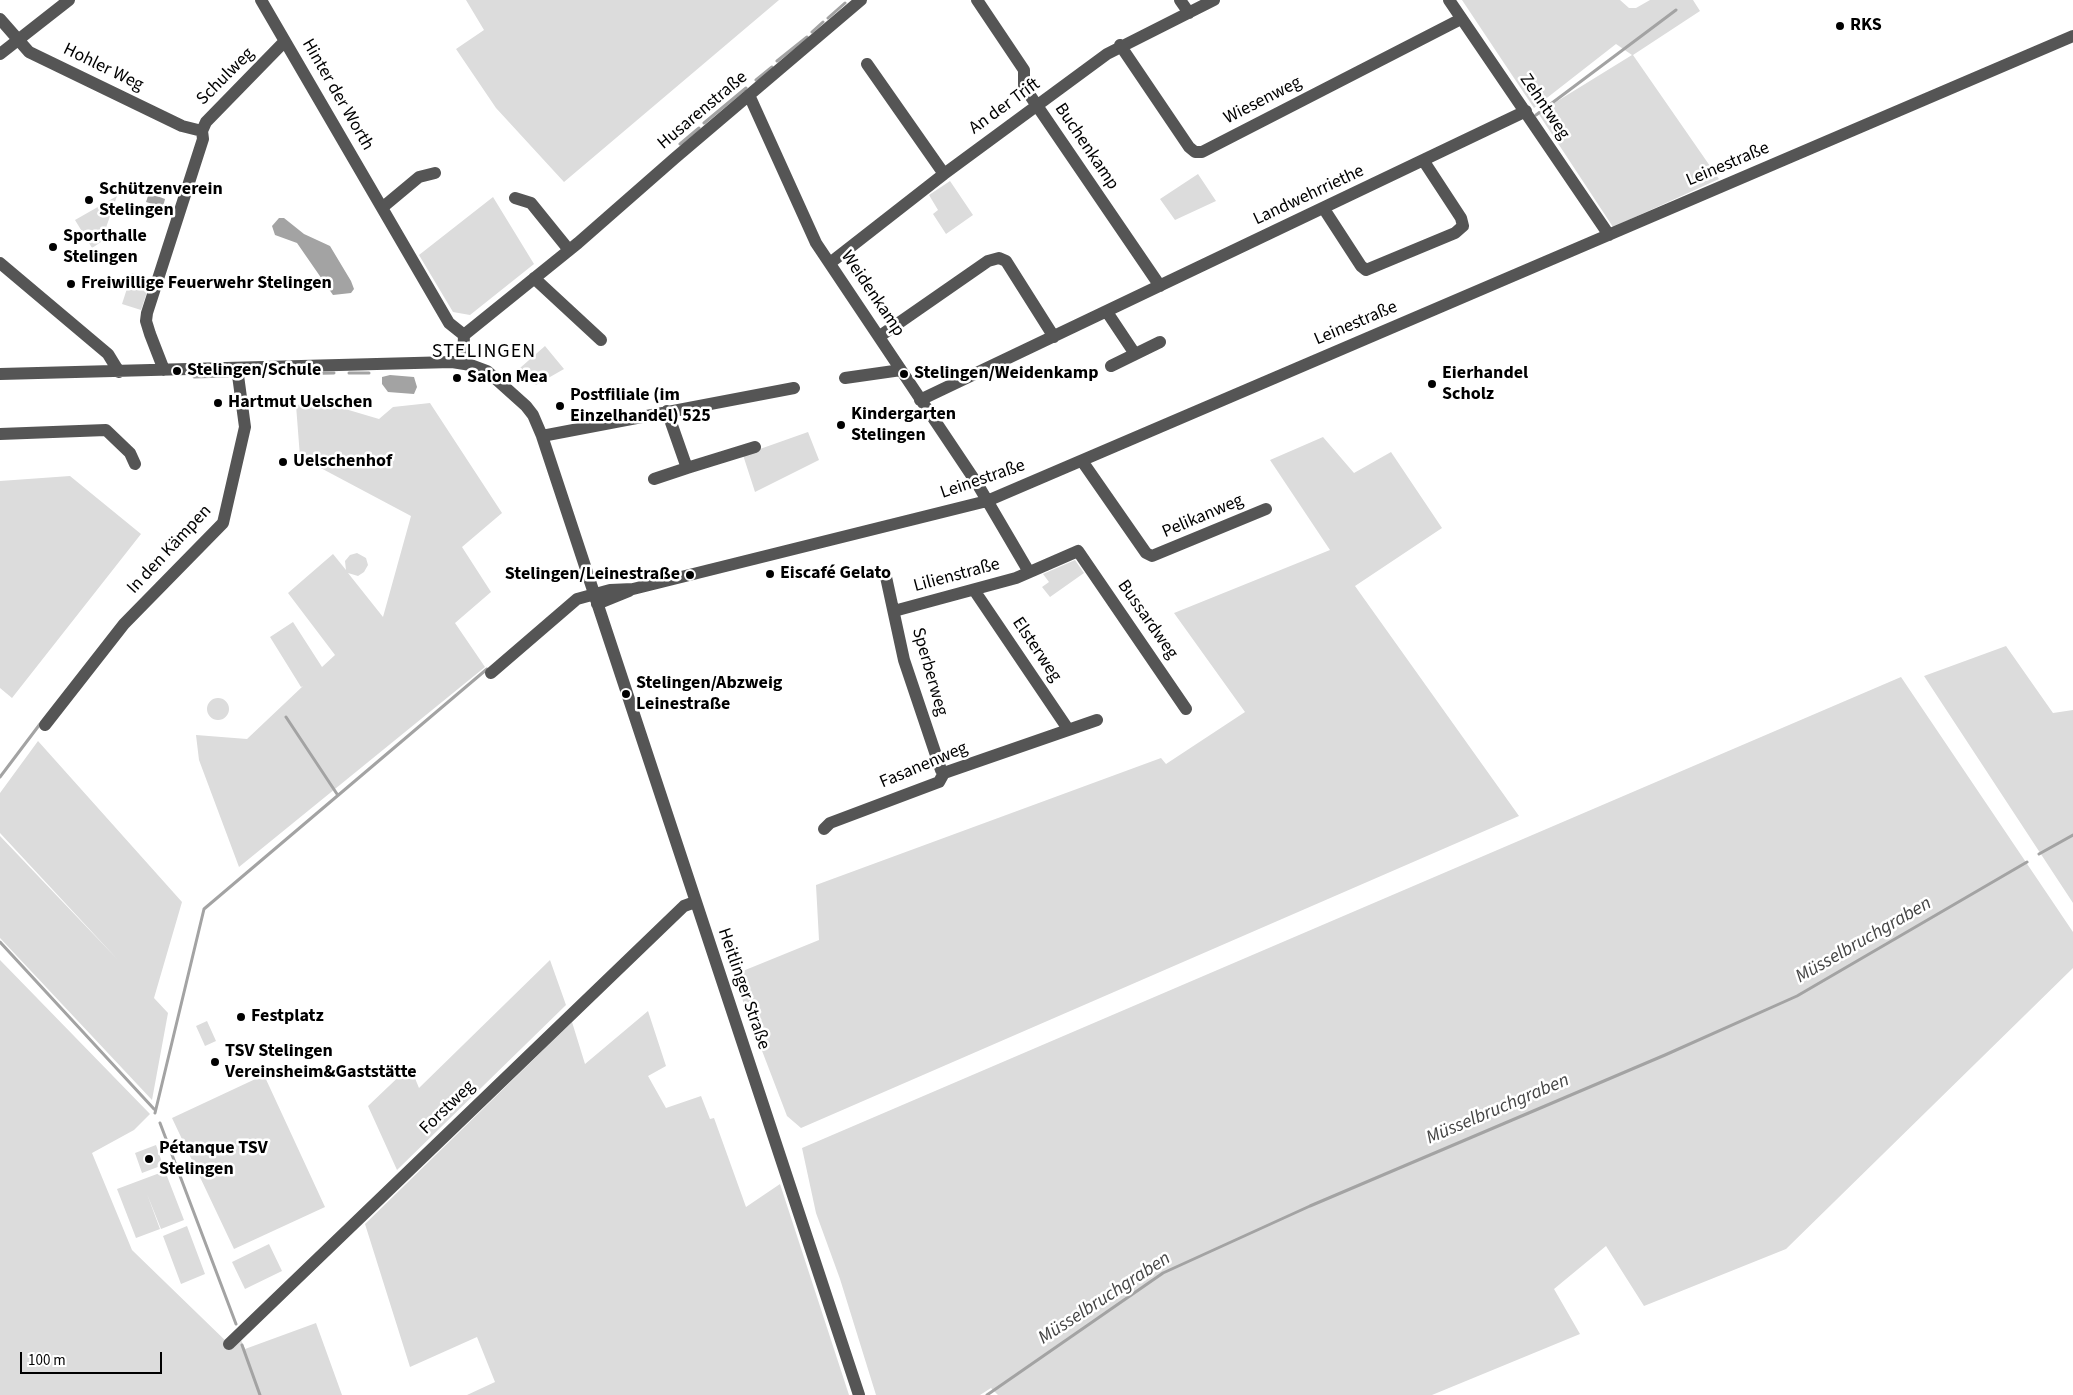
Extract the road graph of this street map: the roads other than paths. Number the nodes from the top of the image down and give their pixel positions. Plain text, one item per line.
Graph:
1 (69, 0) edge
2 (261, 0) edge
3 (861, 0) edge
4 (977, 0) edge
5 (1180, 0) edge
6 (1214, 0) edge
7 (1449, 0) edge
8 (1188, 12) junction
9 (0, 19) edge
10 (1461, 19) junction
11 (2073, 36) edge
12 (18, 40) junction
13 (286, 41) junction
14 (1120, 45) junction
15 (0, 54) edge
16 (867, 64) dead end
17 (749, 95) junction
18 (1037, 106) junction
19 (1526, 111) junction
20 (202, 131) junction
21 (1424, 160) junction
22 (435, 173) dead end
23 (944, 174) junction
24 (515, 198) dead end
25 (382, 207) junction
26 (1324, 208) junction
27 (1608, 235) junction
28 (569, 250) junction
29 (0, 263) edge
30 (830, 263) junction
31 (534, 278) junction
32 (1160, 286) junction
33 (1107, 312) junction
34 (464, 335) junction
35 (880, 336) junction
36 (1054, 337) junction
37 (601, 340) dead end
38 (1160, 342) dead end
39 (1134, 354) junction
40 (463, 363) junction
41 (1111, 366) dead end
42 (237, 368) junction
43 (164, 370) junction
44 (901, 370) junction
45 (120, 372) junction
46 (0, 374) edge
47 (846, 378) dead end
48 (794, 388) dead end
49 (920, 400) junction
50 (667, 411) junction
51 (0, 434) edge
52 (542, 436) junction
53 (755, 447) dead end
54 (1082, 461) junction
55 (135, 464) dead end
56 (687, 468) junction
57 (654, 479) dead end
58 (987, 501) junction
59 (1266, 510) dead end
60 (1078, 551) joint
61 (1029, 572) junction
62 (886, 578) dead end
63 (974, 590) junction
64 (595, 599) junction
65 (894, 611) junction
66 (491, 673) dead end
67 (1186, 709) dead end
68 (1097, 720) dead end
69 (45, 724) dead end
70 (1068, 729) junction
71 (944, 773) junction
72 (824, 829) dead end
73 (695, 902) junction
74 (229, 1344) dead end
75 (859, 1395) edge

1 - 12 street
2 - 13 street, Hinter der Worth
3 - 17 street, Husarenstraße
4 - 18 street, Buchenkamp
5 - 8 street
6 - 8 street, An der Trift
7 - 10 street, Zehntweg
8 - 14 street, An der Trift
9 - 12 street, Hohler Weg
10 - 14 street, Wiesenweg
10 - 19 street, Zehntweg
11 - 27 street, Leinestraße
12 - 15 street
12 - 20 street, Hohler Weg
13 - 20 street, Schulweg
13 - 25 street, Hinter der Worth
14 - 18 street, An der Trift
16 - 23 street
17 - 28 street, Husarenstraße
17 - 30 street, Weidenkamp
18 - 23 street, An der Trift
18 - 32 street, Buchenkamp
19 - 21 street, Landwehrriethe
19 - 27 street, Zehntweg
20 - 43 street, Schulweg
21 - 26 street, Landwehrriethe
21 - 26 street
22 - 25 street
23 - 30 street, An der Trift
24 - 28 street
25 - 34 street, Hinter der Worth
26 - 32 street, Landwehrriethe
27 - 54 street, Leinestraße
28 - 31 street, Husarenstraße
29 - 45 street
30 - 35 street, Weidenkamp
31 - 34 street, Husarenstraße
31 - 37 street
32 - 33 street, Landwehrriethe
33 - 36 street, Landwehrriethe
33 - 39 street
34 - 40 street
35 - 36 street
35 - 44 street, Weidenkamp
36 - 49 street, Landwehrriethe
38 - 39 street
39 - 41 street
40 - 42 street, Heitlinger Straße
40 - 52 street, Heitlinger Straße
42 - 43 street, Heitlinger Straße
42 - 69 street, In den Kämpen
43 - 45 street, Heitlinger Straße
44 - 47 street
44 - 49 street, Weidenkamp
45 - 46 street, Heitlinger Straße
48 - 50 street
49 - 58 street, Weidenkamp
50 - 52 street
50 - 56 street
51 - 55 street
52 - 64 street, Heitlinger Straße
53 - 56 street
54 - 58 street, Leinestraße
54 - 59 street, Pelikanweg
56 - 57 street
58 - 61 street, Lilienstraße
58 - 64 street, Leinestraße
60 - 61 street, Lilienstraße
60 - 67 street, Bussardweg
61 - 63 street, Lilienstraße
62 - 65 street, Sperberweg
63 - 65 street, Lilienstraße
63 - 70 street, Elsterweg
64 - 66 street, Leinestraße
64 - 73 street, Heitlinger Straße
65 - 71 street, Sperberweg
68 - 70 street, Fasanenweg
70 - 71 street, Fasanenweg
71 - 72 street, Fasanenweg
73 - 74 street, Forstweg
73 - 75 street, Heitlinger Straße

